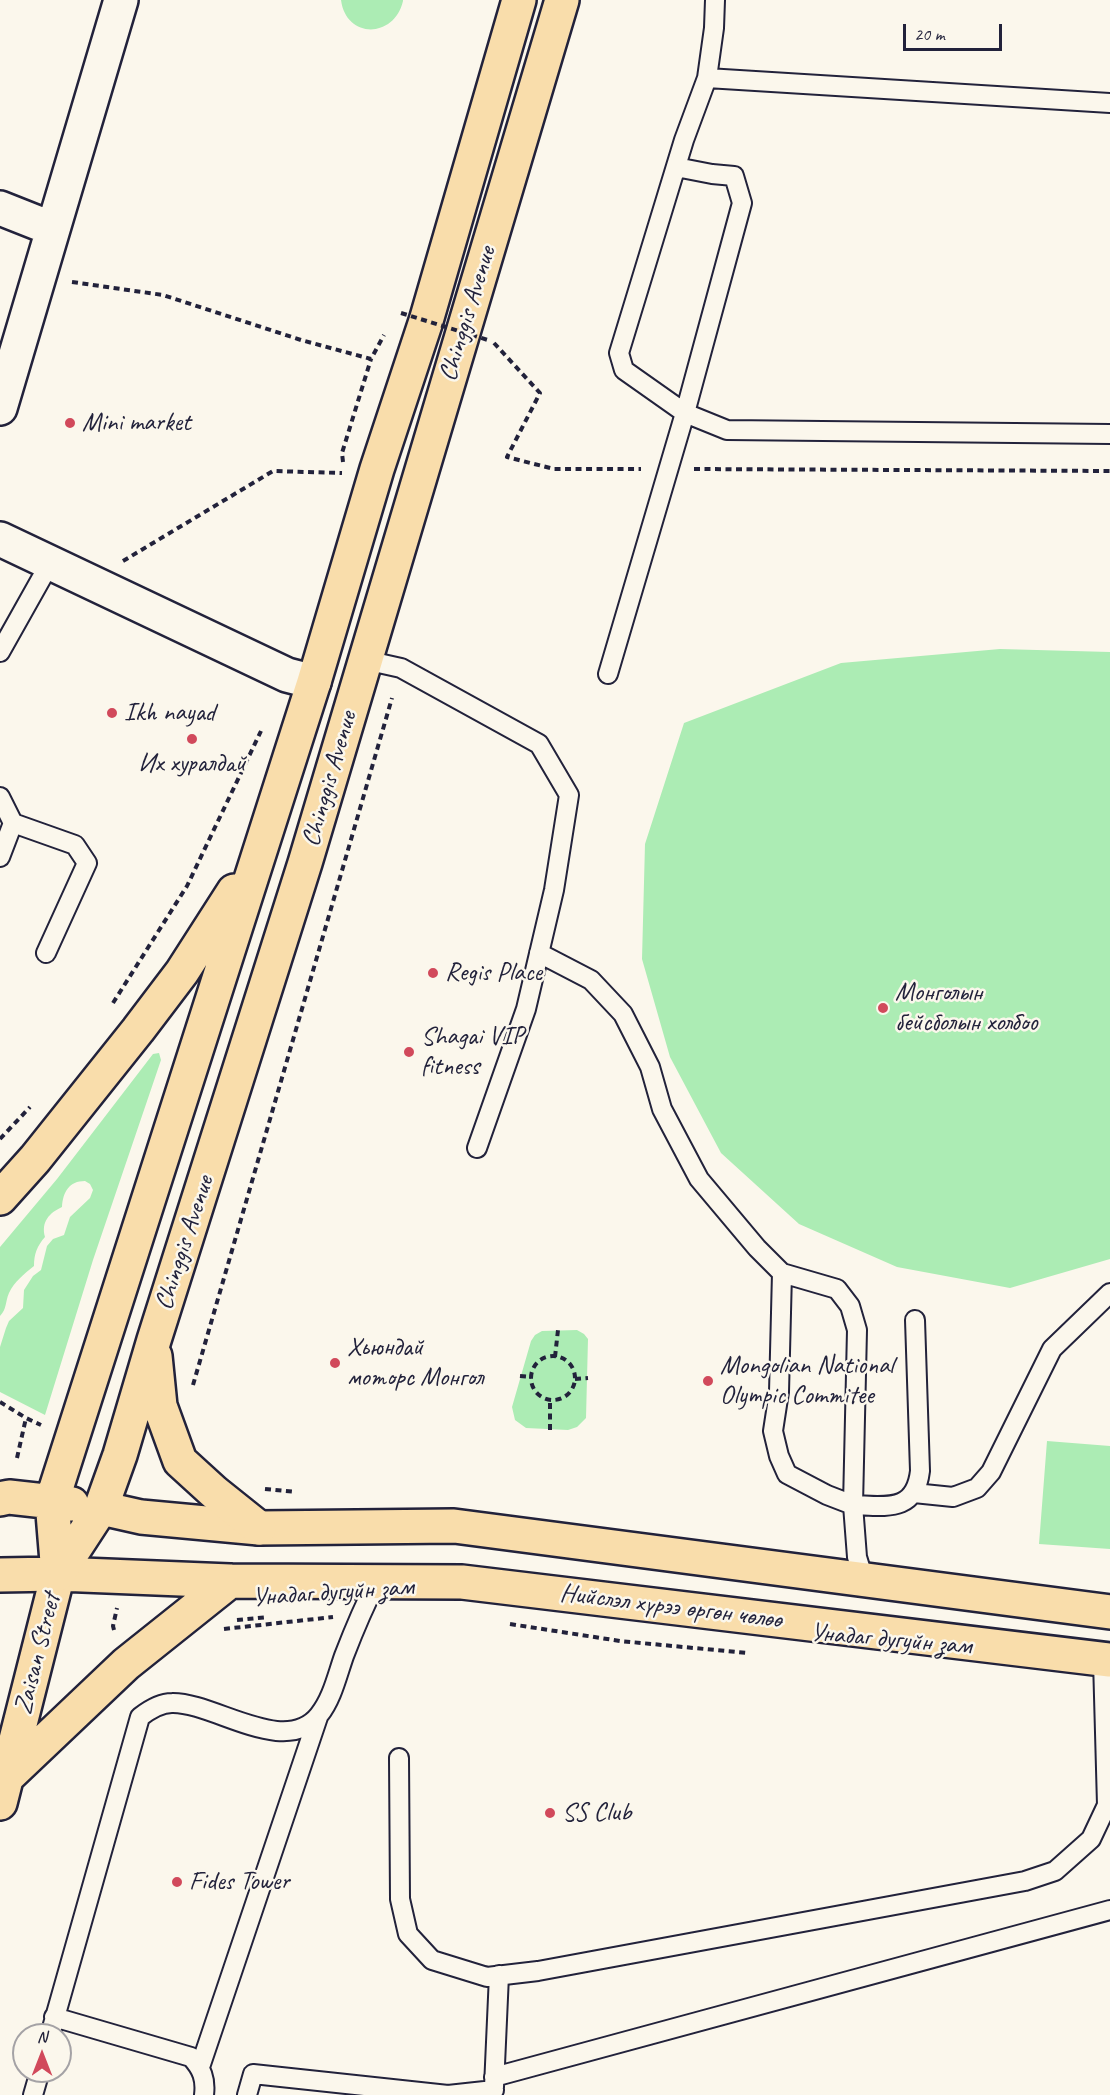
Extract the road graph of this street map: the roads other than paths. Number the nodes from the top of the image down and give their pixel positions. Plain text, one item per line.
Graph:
1 (121, 0) edge
2 (519, 0) edge
3 (562, 0) edge
4 (715, 0) edge
5 (707, 78) junction
6 (1110, 102) edge
7 (676, 166) junction
8 (0, 208) edge
9 (53, 229) junction
10 (0, 408) edge
11 (685, 413) junction
12 (1110, 434) edge
13 (0, 539) edge
14 (50, 562) junction
15 (0, 652) edge
16 (365, 660) junction
17 (608, 674) dead end
18 (314, 682) junction
19 (0, 797) edge
20 (13, 823) junction
21 (259, 851) junction
22 (0, 857) edge
23 (46, 952) dead end
24 (539, 953) junction
25 (477, 1148) dead end
26 (0, 1198) edge
27 (782, 1273) junction
28 (1110, 1293) edge
29 (915, 1320) dead end
30 (154, 1340) junction
31 (914, 1493) junction
32 (0, 1498) edge
33 (52, 1501) junction
34 (853, 1505) junction
35 (101, 1508) junction
36 (258, 1528) junction
37 (58, 1574) junction
38 (0, 1575) edge
39 (864, 1580) junction
40 (230, 1581) junction
41 (377, 1581) junction
42 (1110, 1612) edge
43 (1106, 1660) edge
44 (318, 1717) junction
45 (399, 1758) dead end
46 (4, 1790) edge
47 (1110, 1910) edge
48 (498, 1975) junction
49 (54, 2017) junction
50 (53, 2023) edge
51 (200, 2067) junction
52 (494, 2088) edge
53 (204, 2095) edge
54 (248, 2095) edge

1 - 9 street
2 - 18 main road, Chinggis Avenue
3 - 16 main road, Chinggis Avenue
4 - 5 lane
5 - 6 lane
5 - 7 lane
7 - 11 lane
7 - 11 lane
8 - 9 street
9 - 10 street
11 - 12 lane
11 - 17 lane
13 - 14 street
14 - 15 lane
14 - 18 street
16 - 24 lane
16 - 30 main road, Chinggis Avenue
18 - 21 main road, Chinggis Avenue
19 - 20 lane
20 - 22 lane
20 - 23 lane
21 - 26 main road
21 - 33 main road, Chinggis Avenue
24 - 25 lane
24 - 27 lane
27 - 34 lane
27 - 34 lane
28 - 31 lane
29 - 31 lane
30 - 35 main road, Chinggis Avenue
30 - 36 main road
31 - 34 lane
32 - 33 main road
33 - 35 main road
33 - 37 main road
34 - 39 lane
35 - 36 main road, Нийслэл хүрээ өргөн чөлөө
35 - 37 main road, Chinggis Avenue
36 - 39 main road, Нийслэл хүрээ өргөн чөлөө
37 - 38 main road, Нийслэл хүрээ өргөн чөлөө
37 - 40 main road, Нийслэл хүрээ өргөн чөлөө
37 - 46 main road, Zaisan Street
39 - 42 main road, Нийслэл хүрээ өргөн чөлөө
40 - 41 main road, Нийслэл хүрээ өргөн чөлөө
40 - 46 main road
41 - 43 main road, Нийслэл хүрээ өргөн чөлөө
41 - 44 lane
43 - 48 lane
44 - 49 lane
44 - 51 lane
45 - 48 lane
47 - 52 lane
48 - 52 lane
49 - 50 lane
49 - 51 lane
51 - 53 lane
52 - 54 lane

